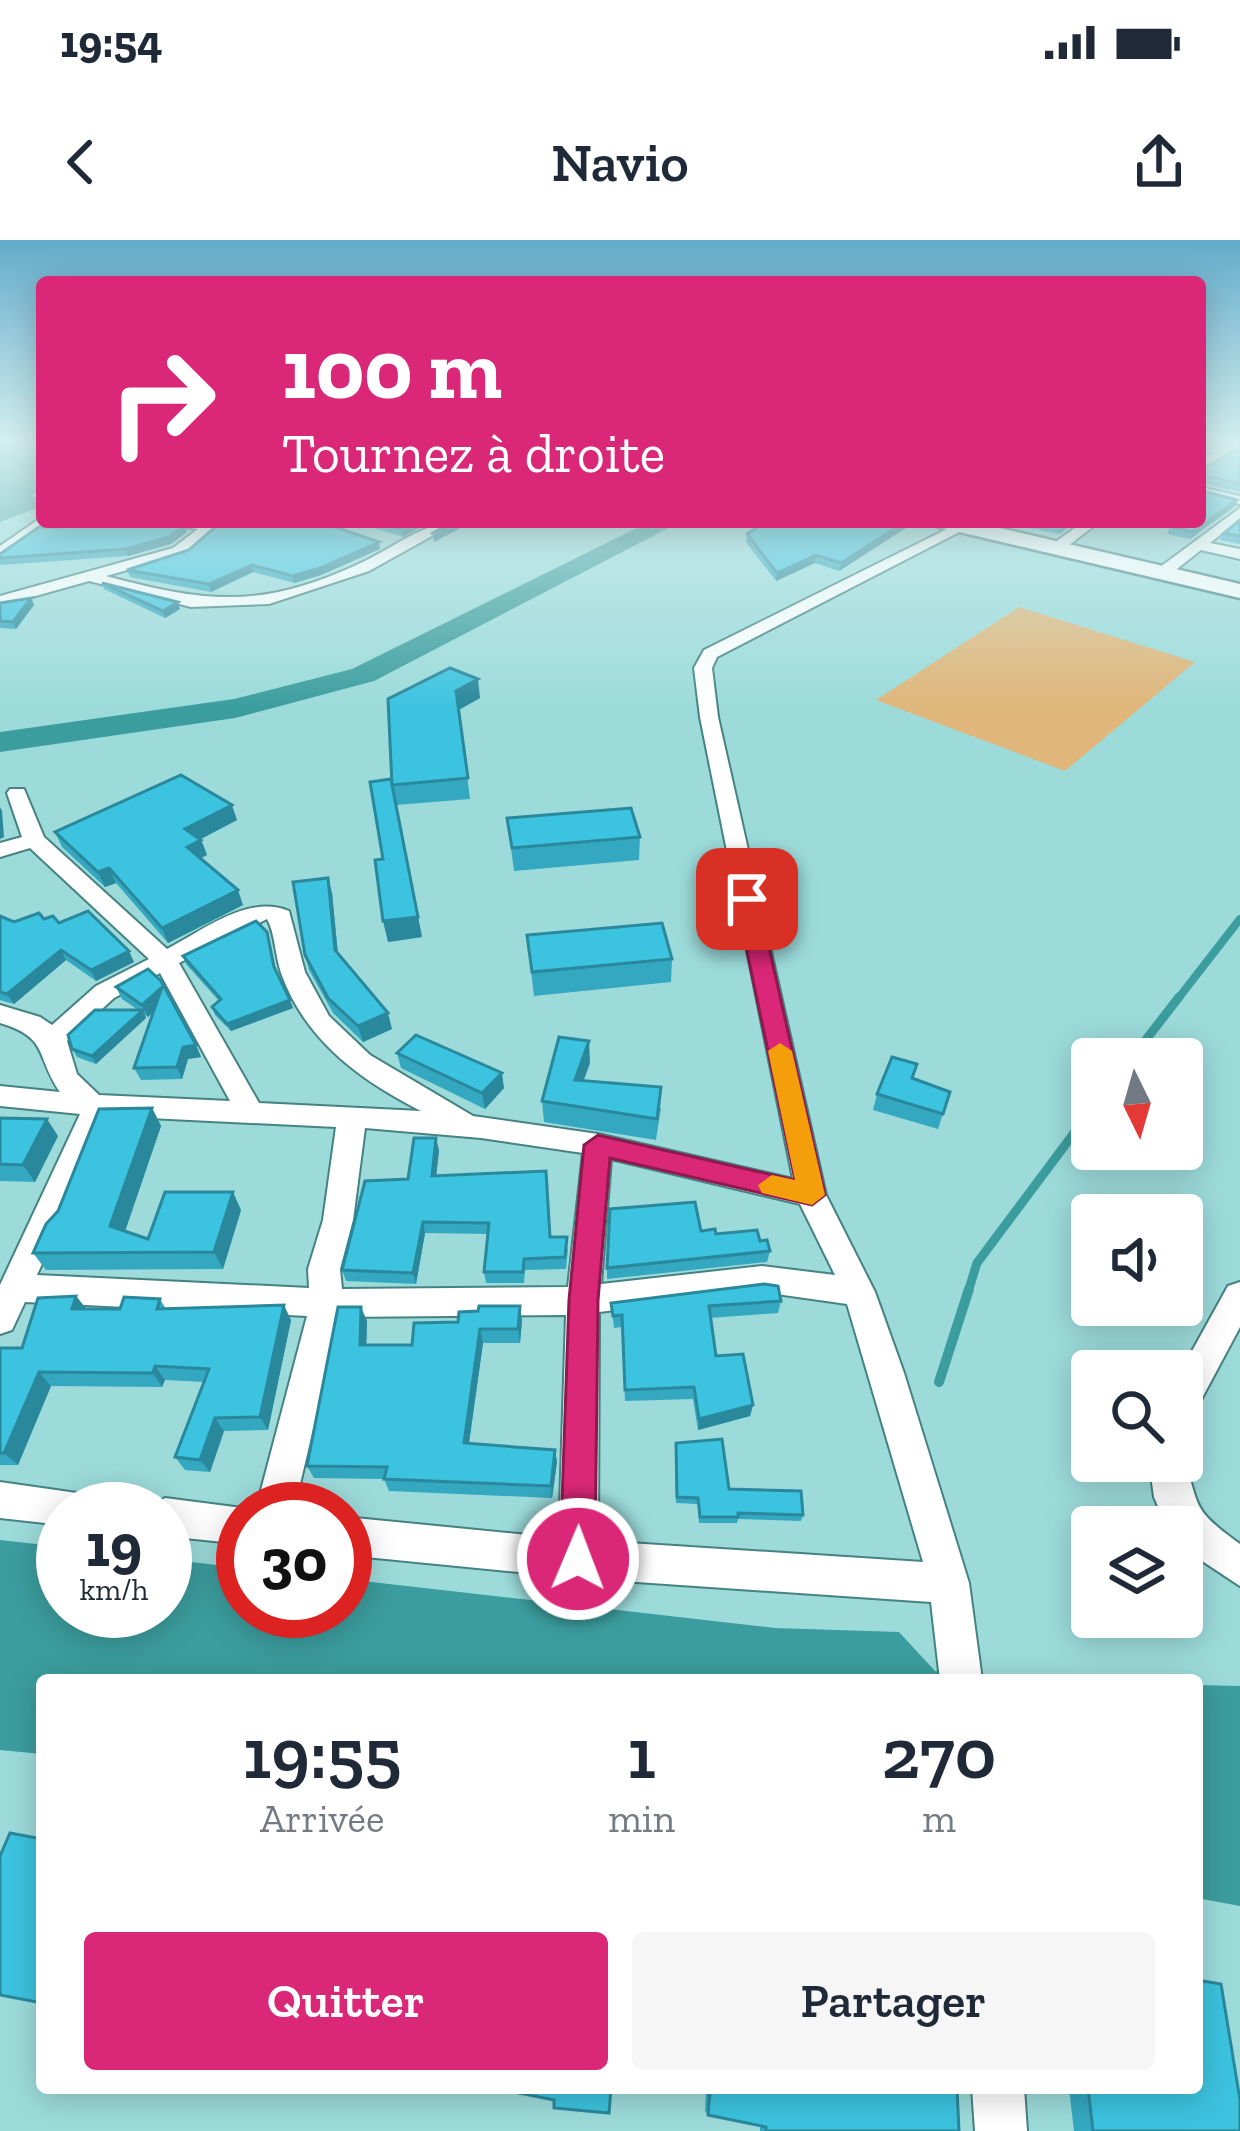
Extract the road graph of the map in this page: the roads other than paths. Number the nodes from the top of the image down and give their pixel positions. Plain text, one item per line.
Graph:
1 (27, 532) edge
2 (203, 532) edge
3 (432, 532) edge
4 (942, 532) edge
5 (1000, 532) edge
6 (1078, 532) edge
7 (1221, 532) edge
8 (370, 538) edge
9 (1199, 545) junction
10 (1059, 546) junction
11 (405, 547) junction
12 (0, 553) edge
13 (1240, 554) edge
14 (1162, 573) junction
15 (95, 578) junction
16 (1240, 591) edge
17 (0, 601) edge
18 (17, 793) dead end
19 (34, 840) junction
20 (0, 850) edge
21 (164, 959) junction
22 (0, 1014) edge
23 (53, 1039) junction
24 (0, 1096) edge
25 (97, 1108) junction
26 (250, 1112) junction
27 (352, 1118) junction
28 (483, 1127) junction
29 (598, 1145) junction
30 (812, 1195) junction
31 (17, 1288) junction
32 (859, 1292) junction
33 (1240, 1296) edge
34 (584, 1300) junction
35 (327, 1303) junction
36 (0, 1320) edge
37 (1203, 1364) edge
38 (282, 1482) edge
39 (1168, 1482) edge
40 (0, 1500) edge
41 (36, 1504) edge
42 (372, 1539) edge
43 (578, 1559) junction
44 (1240, 1567) edge
45 (950, 1583) junction
46 (961, 1672) edge
47 (998, 2094) edge
48 (1001, 2131) edge

1 - 12 street
2 - 15 street
3 - 11 street
4 - 30 street
5 - 10 street
6 - 10 street
7 - 9 street
8 - 11 street
9 - 13 street
9 - 14 street
10 - 14 street
11 - 15 street
14 - 16 street
15 - 17 street
18 - 19 street
19 - 20 street
19 - 21 street
21 - 23 street
21 - 26 street
21 - 28 street
22 - 23 street
23 - 25 street
24 - 25 street
25 - 26 street
25 - 31 street
26 - 27 street
27 - 28 street
27 - 35 street
28 - 29 street
29 - 30 street
29 - 34 street
30 - 32 street
31 - 35 street
31 - 36 street
32 - 34 street
32 - 45 street
33 - 37 street
34 - 35 street
34 - 43 street
35 - 38 street
39 - 44 street
40 - 41 street
42 - 43 street
43 - 45 street
45 - 46 street
47 - 48 street

